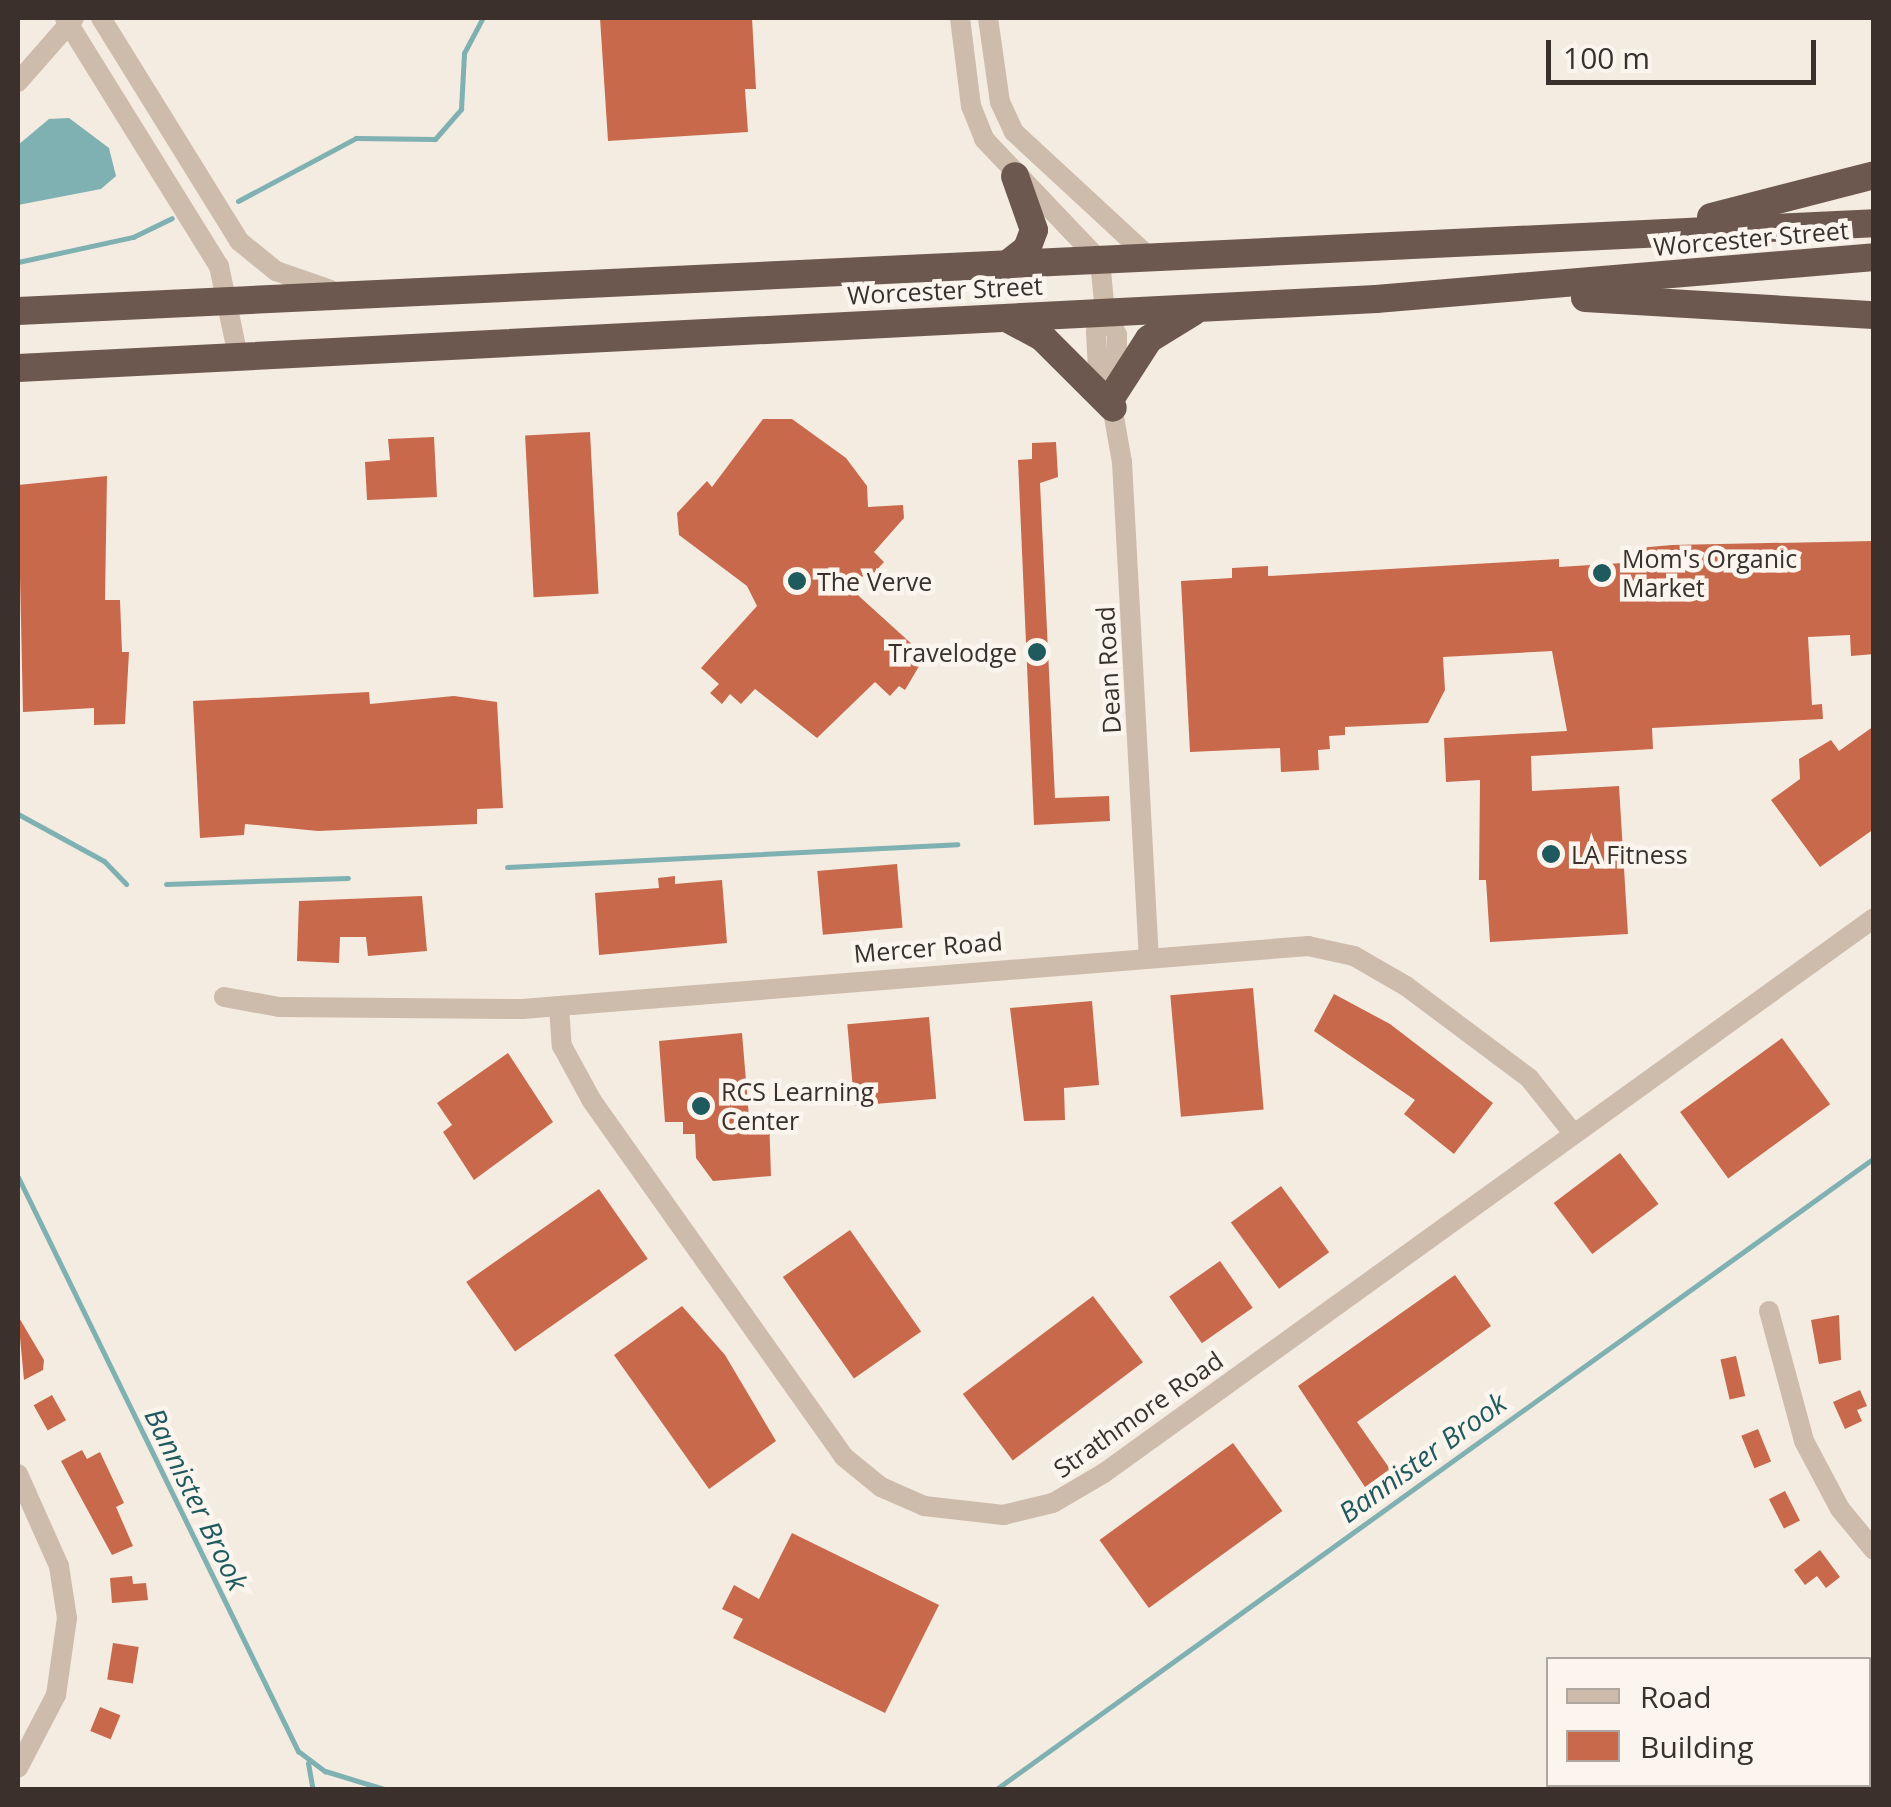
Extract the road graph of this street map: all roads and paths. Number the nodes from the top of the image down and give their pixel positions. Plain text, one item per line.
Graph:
1 (101, 18) edge
2 (960, 18) edge
3 (988, 18) edge
4 (69, 20) edge
5 (18, 82) edge
6 (1874, 167) edge
7 (1874, 175) edge
8 (1015, 176) junction
9 (1829, 182) junction
10 (1874, 223) edge
11 (1572, 236) junction
12 (1874, 257) edge
13 (1150, 258) junction
14 (1100, 261) junction
15 (1005, 266) junction
16 (1474, 292) junction
17 (382, 298) junction
18 (1874, 299) edge
19 (230, 304) junction
20 (1702, 306) junction
21 (1210, 307) junction
22 (18, 311) edge
23 (1105, 312) junction
24 (1874, 314) edge
25 (1002, 317) junction
26 (238, 356) junction
27 (18, 368) edge
28 (1111, 396) junction
29 (1874, 918) edge
30 (1150, 954) junction
31 (224, 997) dead end
32 (560, 1007) junction
33 (1574, 1133) junction
34 (1769, 1311) dead end
35 (18, 1474) edge
36 (1874, 1550) edge
37 (18, 1768) edge

1 - 17 street
2 - 8 street
3 - 13 street
4 - 5 street
4 - 19 street
6 - 9 highway
7 - 9 highway
8 - 14 street
8 - 15 highway
9 - 11 highway
10 - 11 highway, Worcester Street
11 - 13 highway, Worcester Street
12 - 16 highway, Worcester Street
13 - 14 highway, Worcester Street
14 - 15 highway, Worcester Street
14 - 23 street, Dean Road
15 - 17 highway, Worcester Street
16 - 20 highway
16 - 21 highway, Worcester Street
17 - 19 highway, Worcester Street
18 - 20 highway
19 - 22 highway, Worcester Street
19 - 26 street
20 - 24 highway
21 - 23 highway, Worcester Street
21 - 28 highway
23 - 25 highway, Worcester Street
23 - 28 street, Dean Road
25 - 26 highway, Worcester Street
25 - 28 highway
26 - 27 highway, Worcester Street
28 - 30 street, Dean Road
29 - 33 street, Strathmore Road
30 - 32 street, Mercer Road
30 - 33 street, Mercer Road
31 - 32 street, Mercer Road
32 - 33 street, Strathmore Road
34 - 36 street
35 - 37 street

